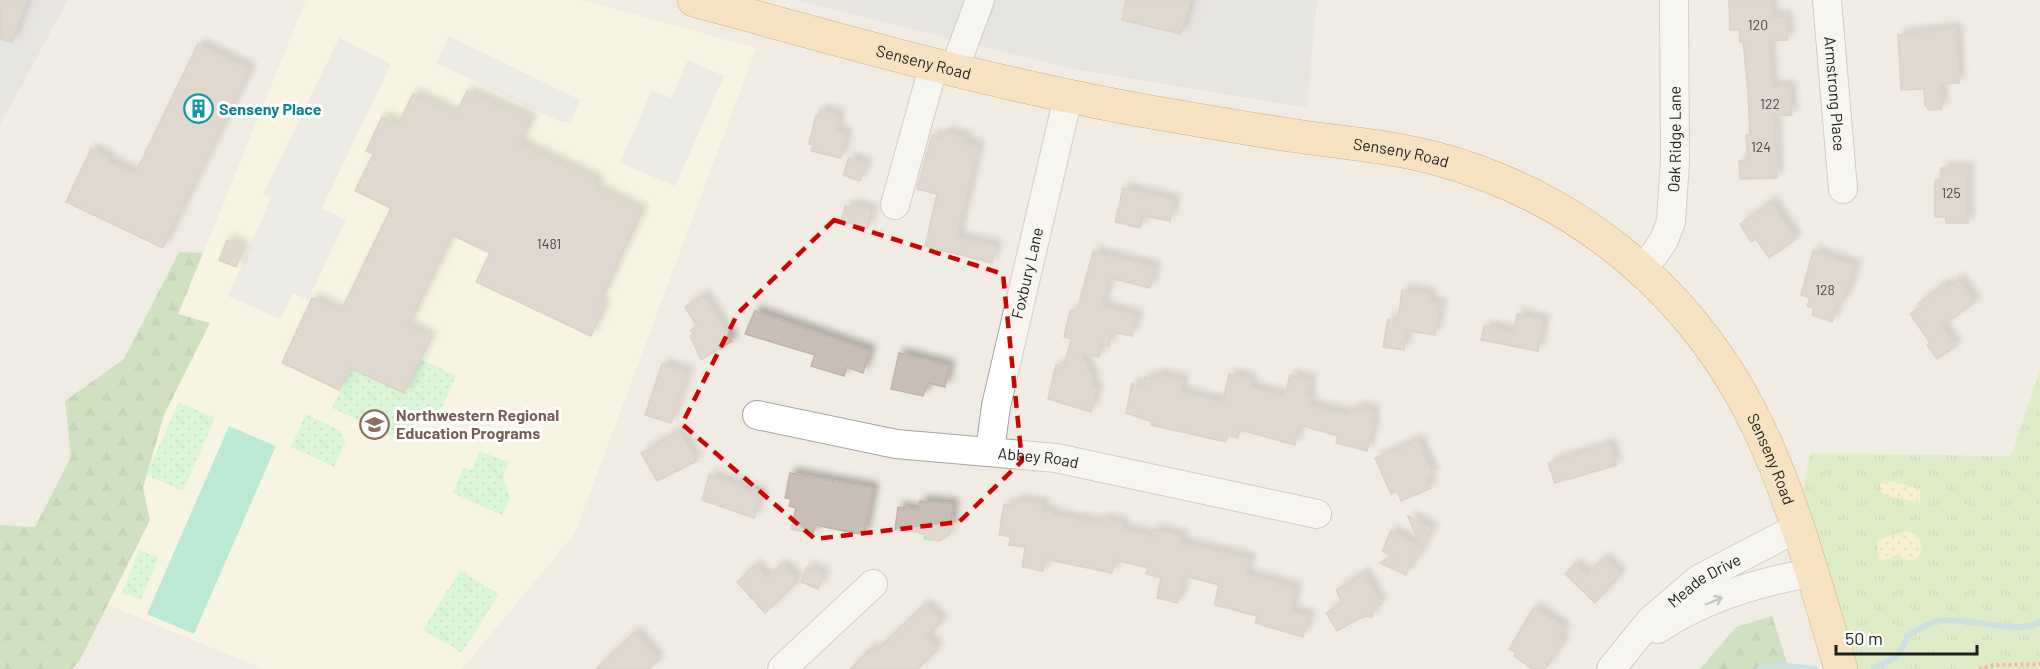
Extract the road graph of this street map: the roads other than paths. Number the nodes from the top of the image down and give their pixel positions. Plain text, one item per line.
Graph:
1 (980, 0) edge
2 (1674, 0) edge
3 (1827, 0) edge
4 (698, 1) edge
5 (944, 67) junction
6 (1068, 98) junction
7 (1844, 189) dead end
8 (895, 204) dead end
9 (1641, 267) junction
10 (757, 415) dead end
11 (990, 451) junction
12 (1317, 514) dead end
13 (1797, 528) junction
14 (1811, 573) junction
15 (873, 584) dead end
16 (1619, 660) edge
17 (782, 669) edge
18 (1841, 669) edge

1 - 5 street
2 - 9 street, Oak Ridge Lane
3 - 7 street, Armstrong Place
4 - 5 main road, Senseny Road
5 - 6 main road, Senseny Road
5 - 8 street
6 - 9 main road, Senseny Road
6 - 11 street, Foxbury Lane
9 - 13 main road, Senseny Road
10 - 11 street, Abbey Road
11 - 12 street, Abbey Road
13 - 14 main road, Senseny Road
13 - 16 street, Meade Drive
16 -> 14 street, Meade Drive
14 - 18 main road, Senseny Road
15 - 17 street

